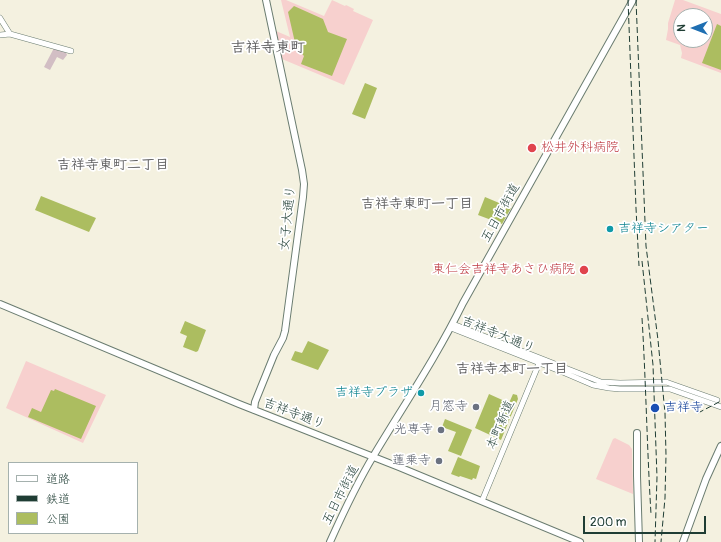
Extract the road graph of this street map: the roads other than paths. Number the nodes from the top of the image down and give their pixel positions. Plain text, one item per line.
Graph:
1 (266, 0) edge
2 (633, 0) edge
3 (0, 18) edge
4 (10, 34) junction
5 (0, 35) edge
6 (71, 50) dead end
7 (0, 304) edge
8 (452, 326) junction
9 (540, 361) junction
10 (717, 400) dead end
11 (721, 408) edge
12 (254, 410) junction
13 (637, 433) dead end
14 (721, 446) edge
15 (373, 456) junction
16 (482, 501) junction
17 (330, 542) edge
18 (580, 542) edge
19 (639, 542) edge
20 (683, 542) edge

1 - 12 main road, 女子大通り
2 - 8 main road, 五日市街道
3 - 4 street
4 - 5 street
4 - 6 street
7 - 12 main road, 吉祥寺通り
8 - 9 street, 吉祥寺大通り
8 - 15 main road, 五日市街道
9 - 10 street, 吉祥寺大通り
9 - 11 street, 吉祥寺大通り
9 - 16 street, 本町新道
12 - 15 main road, 吉祥寺通り
13 - 19 main road
14 - 20 main road
15 - 16 main road, 吉祥寺通り
15 - 17 main road, 五日市街道
16 - 18 main road, 吉祥寺通り

